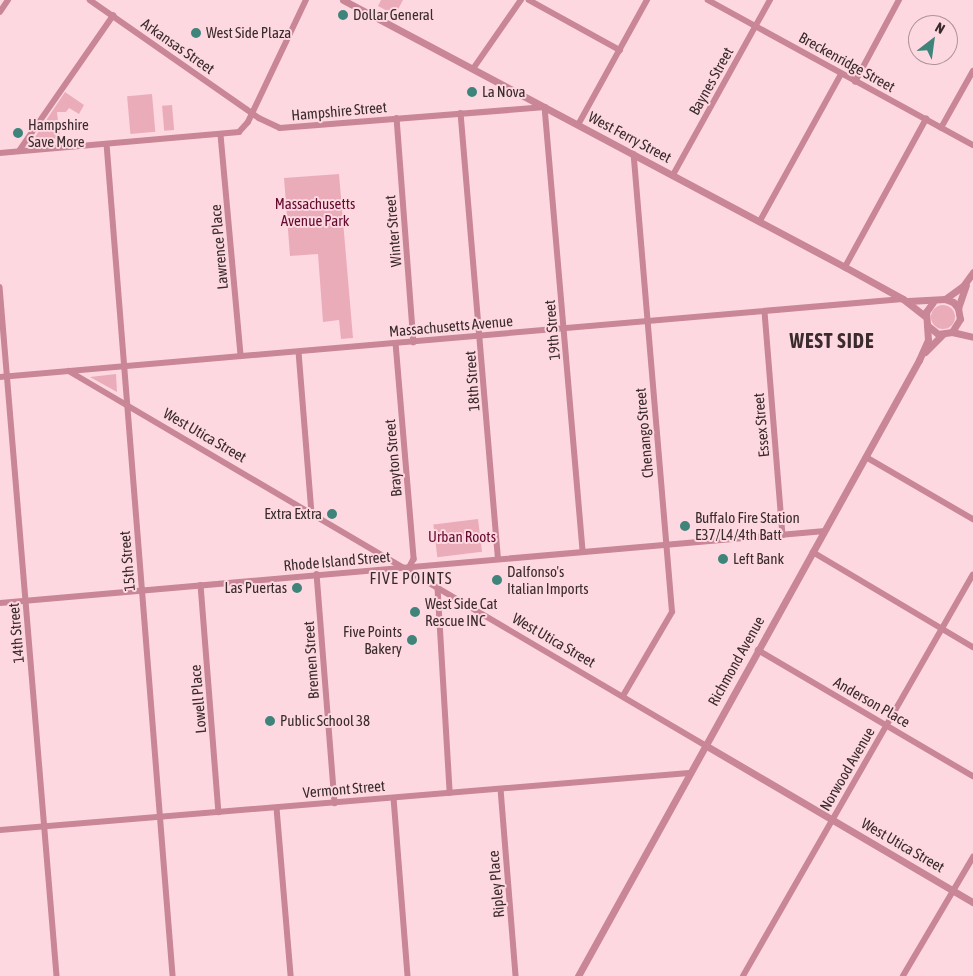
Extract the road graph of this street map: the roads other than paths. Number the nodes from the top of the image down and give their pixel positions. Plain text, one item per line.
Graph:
1 (8, 0) edge
2 (90, 0) edge
3 (306, 0) edge
4 (343, 0) edge
5 (521, 0) edge
6 (528, 0) edge
7 (647, 0) edge
8 (708, 0) edge
9 (770, 0) edge
10 (900, 0) edge
11 (0, 12) edge
12 (113, 16) junction
13 (756, 26) junction
14 (620, 50) junction
15 (473, 69) junction
16 (973, 71) edge
17 (841, 74) junction
18 (855, 82) junction
19 (545, 107) junction
20 (252, 113) junction
21 (461, 113) junction
22 (396, 118) junction
23 (926, 119) junction
24 (578, 125) junction
25 (941, 128) junction
26 (222, 135) junction
27 (107, 144) junction
28 (973, 145) edge
29 (20, 152) junction
30 (0, 153) edge
31 (634, 155) junction
32 (673, 175) junction
33 (760, 221) junction
34 (845, 268) junction
35 (973, 272) edge
36 (967, 281) junction
37 (0, 287) edge
38 (903, 299) junction
39 (945, 300) junction
40 (933, 302) junction
41 (958, 308) junction
42 (765, 312) junction
43 (925, 316) junction
44 (960, 319) junction
45 (647, 322) junction
46 (927, 325) junction
47 (564, 329) junction
48 (952, 332) junction
49 (943, 334) junction
50 (480, 336) junction
51 (973, 336) edge
52 (414, 342) junction
53 (396, 343) junction
54 (298, 352) junction
55 (241, 356) junction
56 (919, 360) junction
57 (124, 366) junction
58 (69, 371) junction
59 (8, 376) junction
60 (0, 377) edge
61 (127, 405) junction
62 (866, 457) junction
63 (312, 514) junction
64 (973, 519) edge
65 (825, 530) junction
66 (782, 535) junction
67 (666, 544) junction
68 (583, 551) junction
69 (813, 552) junction
70 (498, 558) junction
71 (409, 569) junction
72 (317, 574) junction
73 (973, 575) edge
74 (201, 585) junction
75 (438, 588) junction
76 (142, 590) junction
77 (26, 601) junction
78 (0, 603) edge
79 (942, 629) junction
80 (973, 647) edge
81 (758, 650) junction
82 (623, 696) junction
83 (887, 726) junction
84 (705, 745) junction
85 (689, 773) junction
86 (973, 776) edge
87 (501, 789) junction
88 (450, 793) junction
89 (394, 798) junction
90 (335, 803) junction
91 (277, 808) junction
92 (219, 812) junction
93 (160, 817) junction
94 (833, 820) junction
95 (45, 826) junction
96 (0, 830) edge
97 (973, 856) edge
98 (953, 890) junction
99 (973, 902) edge
100 (57, 976) edge
101 (173, 976) edge
102 (291, 976) edge
103 (408, 976) edge
104 (516, 976) edge
105 (578, 976) edge
106 (743, 976) edge
107 (903, 976) edge

1 - 11 street
2 - 12 street, Arkansas Street
3 - 20 street
4 - 15 street, West Ferry Street
5 - 15 street
6 - 14 street
7 - 14 street
8 - 13 street, Breckenridge Street
9 - 13 street, Baynes Street
10 - 18 street
12 - 20 street, Arkansas Street
12 - 29 street
13 - 17 street, Breckenridge Street
13 - 32 street, Baynes Street
14 - 24 street
15 - 19 street, West Ferry Street
16 - 25 street
17 - 18 street, Breckenridge Street
17 - 33 street
18 - 23 street, Breckenridge Street
19 - 21 street, Hampshire Street
19 - 24 street, West Ferry Street
19 - 47 street, 19th Street
20 - 22 street, Hampshire Street
20 - 26 street
21 - 22 street, Hampshire Street
21 - 50 street, 18th Street
22 - 52 street, Winter Street
23 - 25 street, Breckenridge Street
23 - 34 street
24 - 31 street, West Ferry Street
25 - 28 street, Breckenridge Street
26 - 27 street
26 - 55 street, Lawrence Place
27 - 29 street
27 - 57 street, 15th Street
29 - 30 street
31 - 32 street, West Ferry Street
31 - 45 street, Chenango Street
32 - 33 street, West Ferry Street
33 - 34 street, West Ferry Street
34 - 38 street, West Ferry Street
35 - 36 street
36 - 39 street
36 - 41 street
37 - 59 street, 14th Street
38 - 40 street, West Ferry Street
38 - 42 street, Massachusetts Avenue
38 - 43 street, West Ferry Street
39 - 40 street
39 - 41 street
40 - 43 street
41 - 44 street
42 - 45 street, Massachusetts Avenue
42 - 66 street, Essex Street
43 - 46 street
44 - 48 street
44 - 51 street
45 - 47 street, Massachusetts Avenue
45 - 67 street, Chenango Street
46 - 49 street
46 - 56 street, Richmond Avenue
47 - 50 street, Massachusetts Avenue
47 - 68 street, 19th Street
48 - 49 street
48 - 51 street
49 - 56 street, Richmond Avenue
50 - 52 street, Massachusetts Avenue
50 - 70 street, 18th Street
52 - 53 street, Massachusetts Avenue
53 - 54 street, Massachusetts Avenue
53 - 71 street, Brayton Street
54 - 55 street, Massachusetts Avenue
54 - 63 street
55 - 57 street, Massachusetts Avenue
56 - 62 street, Richmond Avenue
57 - 58 street, Massachusetts Avenue
57 - 61 street, 15th Street
58 - 59 street, Massachusetts Avenue
58 - 61 street, West Utica Street
59 - 60 street, Massachusetts Avenue
59 - 77 street, 14th Street
61 - 63 street, West Utica Street
61 - 76 street, 15th Street
62 - 64 street
62 - 65 street, Richmond Avenue
63 - 71 street, West Utica Street
65 - 66 street, Rhode Island Street
65 - 69 street, Richmond Avenue
66 - 67 street, Rhode Island Street
67 - 68 street, Rhode Island Street
67 - 82 street, Chenango Street
68 - 70 street, Rhode Island Street
69 - 79 street
69 - 81 street, Richmond Avenue
70 - 71 street, Rhode Island Street
71 - 72 street, Rhode Island Street
71 - 75 street, West Utica Street
72 - 74 street, Rhode Island Street
72 - 90 street, Bremen Street
73 - 79 street, Norwood Avenue
74 - 76 street, Rhode Island Street
74 - 92 street, Lowell Place
75 - 82 street, West Utica Street
75 - 88 street
76 - 77 street, Rhode Island Street
76 - 93 street, 15th Street
77 - 78 street, Rhode Island Street
77 - 95 street, 14th Street
79 - 80 street
79 - 83 street, Norwood Avenue
81 - 83 street, Anderson Place
81 - 84 street, Richmond Avenue
82 - 84 street, West Utica Street
83 - 86 street, Anderson Place
83 - 94 street, Norwood Avenue
84 - 85 street, Richmond Avenue
84 - 94 street, West Utica Street
85 - 87 street, Vermont Street
85 - 105 street, Richmond Avenue
87 - 88 street, Vermont Street
87 - 104 street, Ripley Place
88 - 89 street, Vermont Street
89 - 90 street, Vermont Street
89 - 103 street
90 - 91 street, Vermont Street
91 - 92 street, Vermont Street
91 - 102 street
92 - 93 street, Vermont Street
93 - 95 street, Vermont Street
93 - 101 street, 15th Street
94 - 98 street, West Utica Street
94 - 106 street, Norwood Avenue
95 - 96 street, Vermont Street
95 - 100 street, 14th Street
97 - 98 street
98 - 99 street, West Utica Street
98 - 107 street

